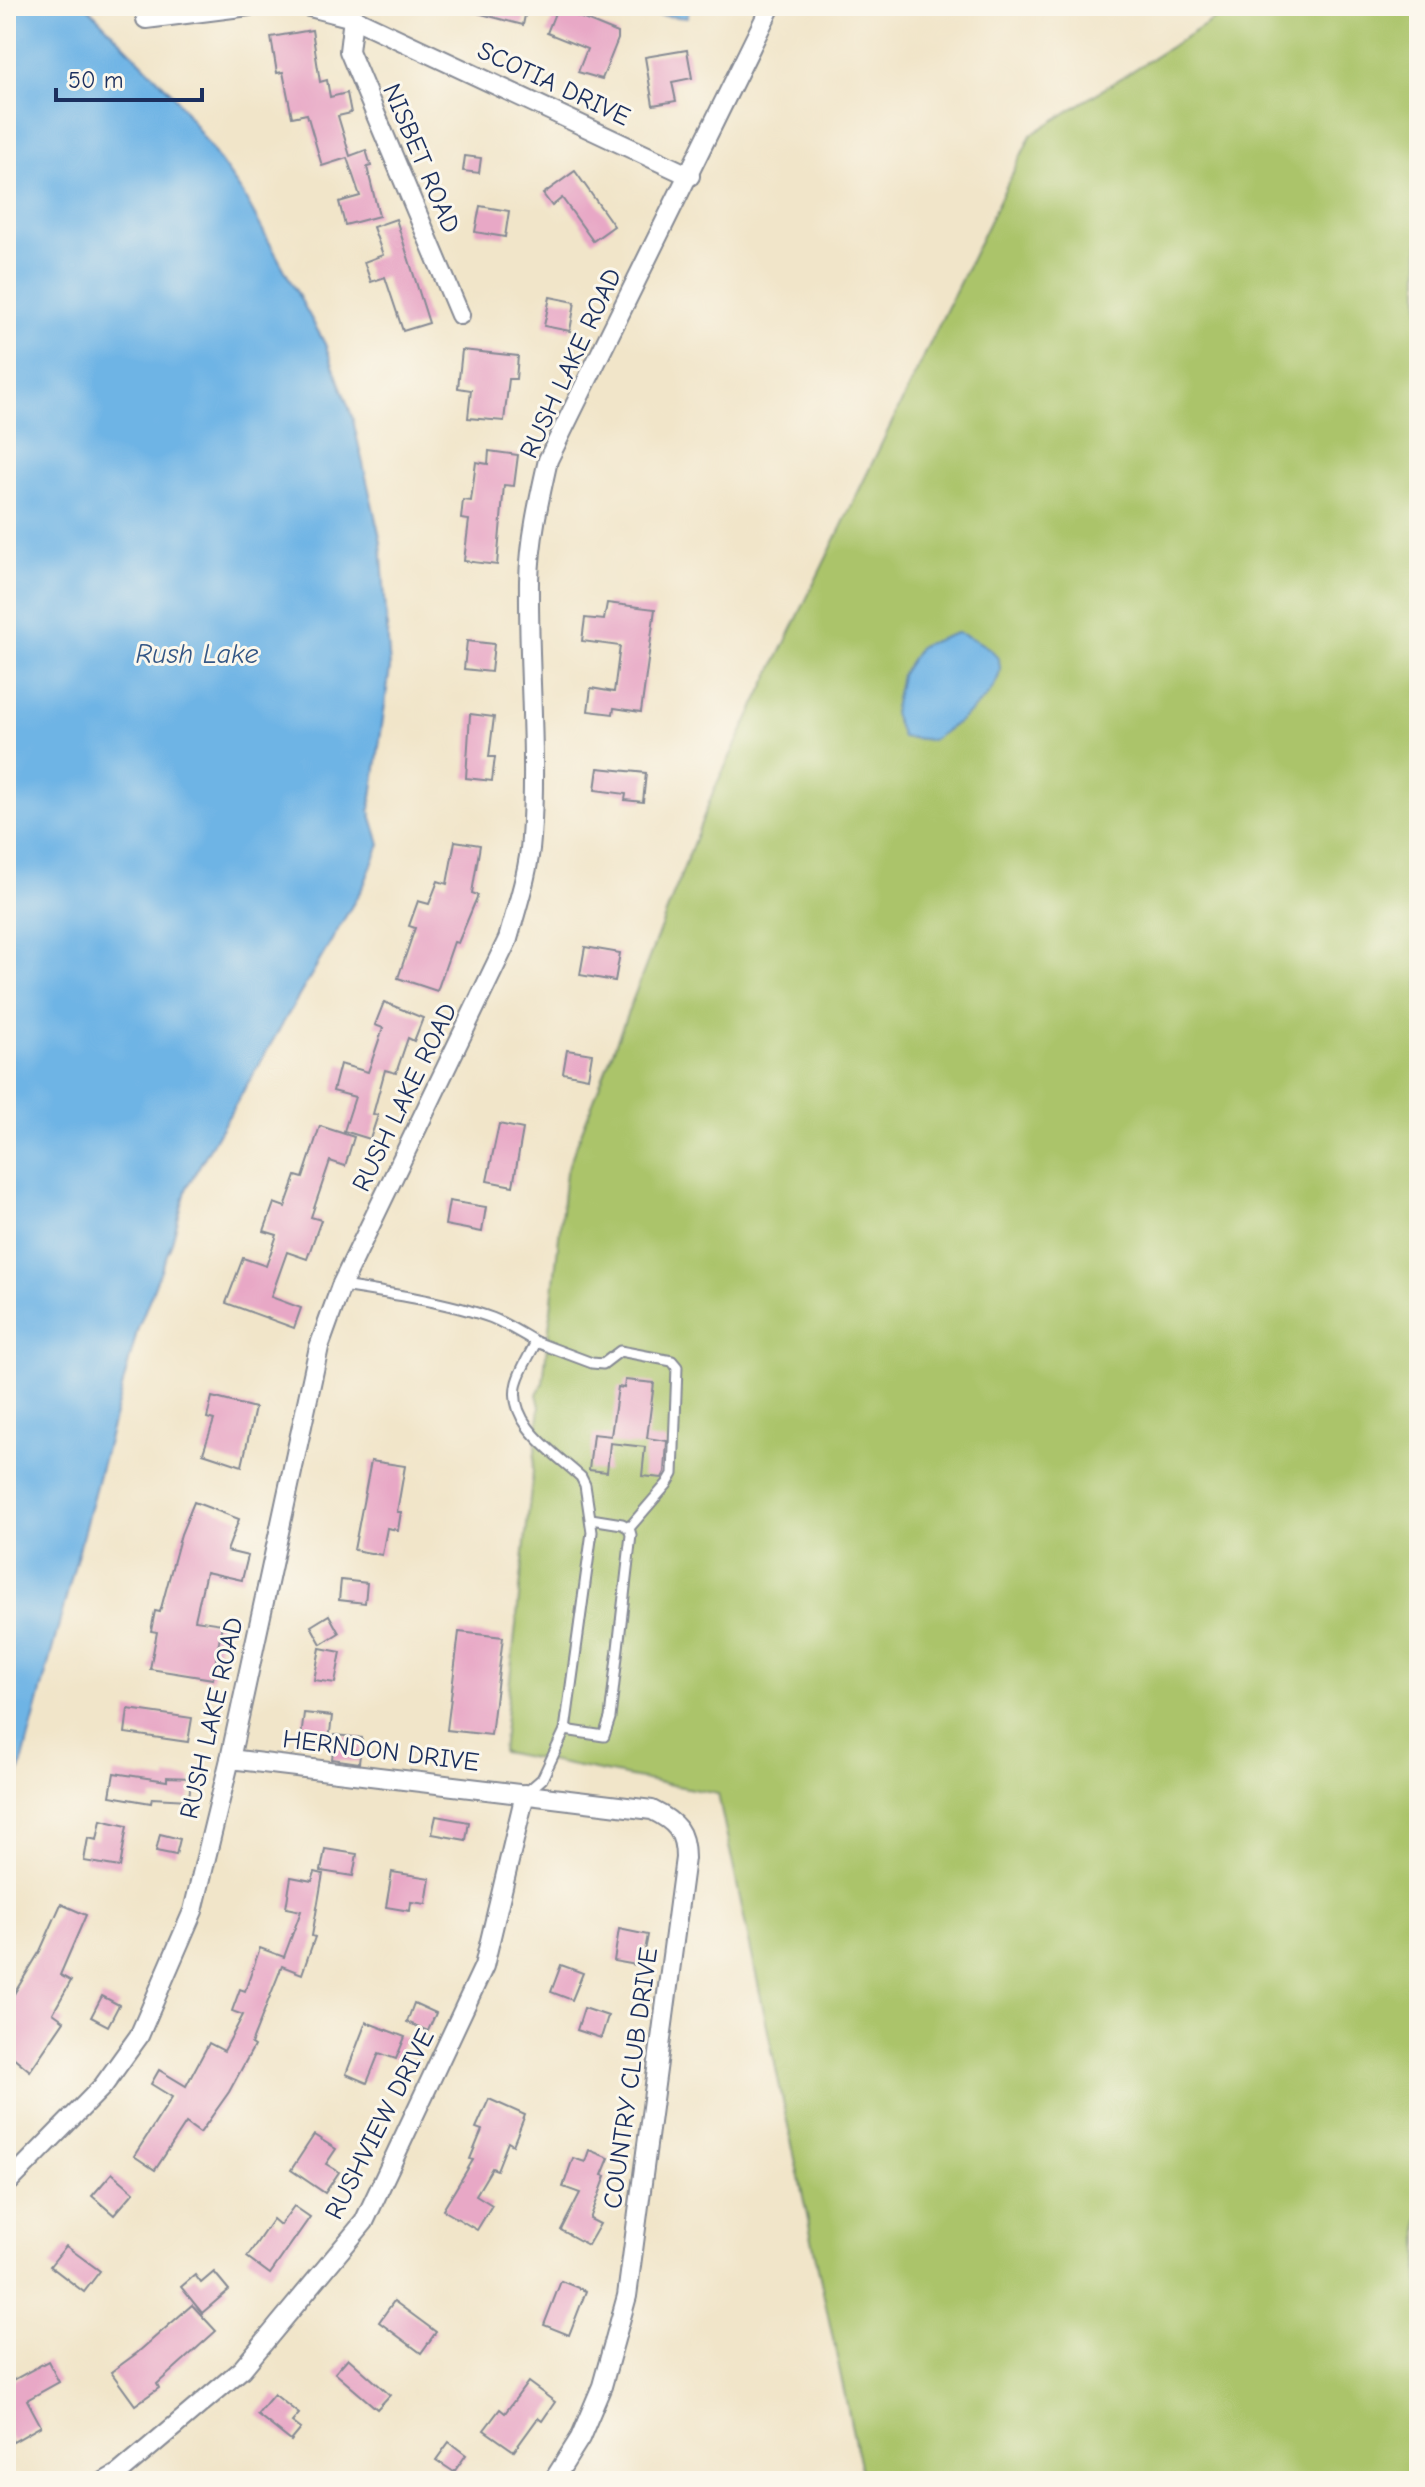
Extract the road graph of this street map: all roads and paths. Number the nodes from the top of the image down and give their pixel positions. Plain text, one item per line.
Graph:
1 (249, 6) edge
2 (306, 6) edge
3 (771, 6) edge
4 (353, 18) junction
5 (146, 19) dead end
6 (690, 176) junction
7 (460, 315) dead end
8 (341, 1286) junction
9 (536, 1342) junction
10 (591, 1519) junction
11 (629, 1528) junction
12 (565, 1730) junction
13 (230, 1759) junction
14 (525, 1794) junction
15 (6, 2185) edge
16 (105, 2481) edge
17 (553, 2481) edge

1 - 5 street
2 - 4 street, SCOTIA DRIVE
3 - 6 street, RUSH LAKE ROAD
4 - 6 street, SCOTIA DRIVE
4 - 7 street, NISBET ROAD
6 - 8 street, RUSH LAKE ROAD
8 - 9 lane
8 - 13 street, RUSH LAKE ROAD
9 - 10 lane
9 - 11 lane
10 - 11 lane
10 - 12 lane
11 - 12 lane
12 - 14 lane
13 - 14 street, HERNDON DRIVE
13 - 15 street, RUSH LAKE ROAD
14 - 16 street, RUSHVIEW DRIVE
14 - 17 street, COUNTRY CLUB DRIVE

